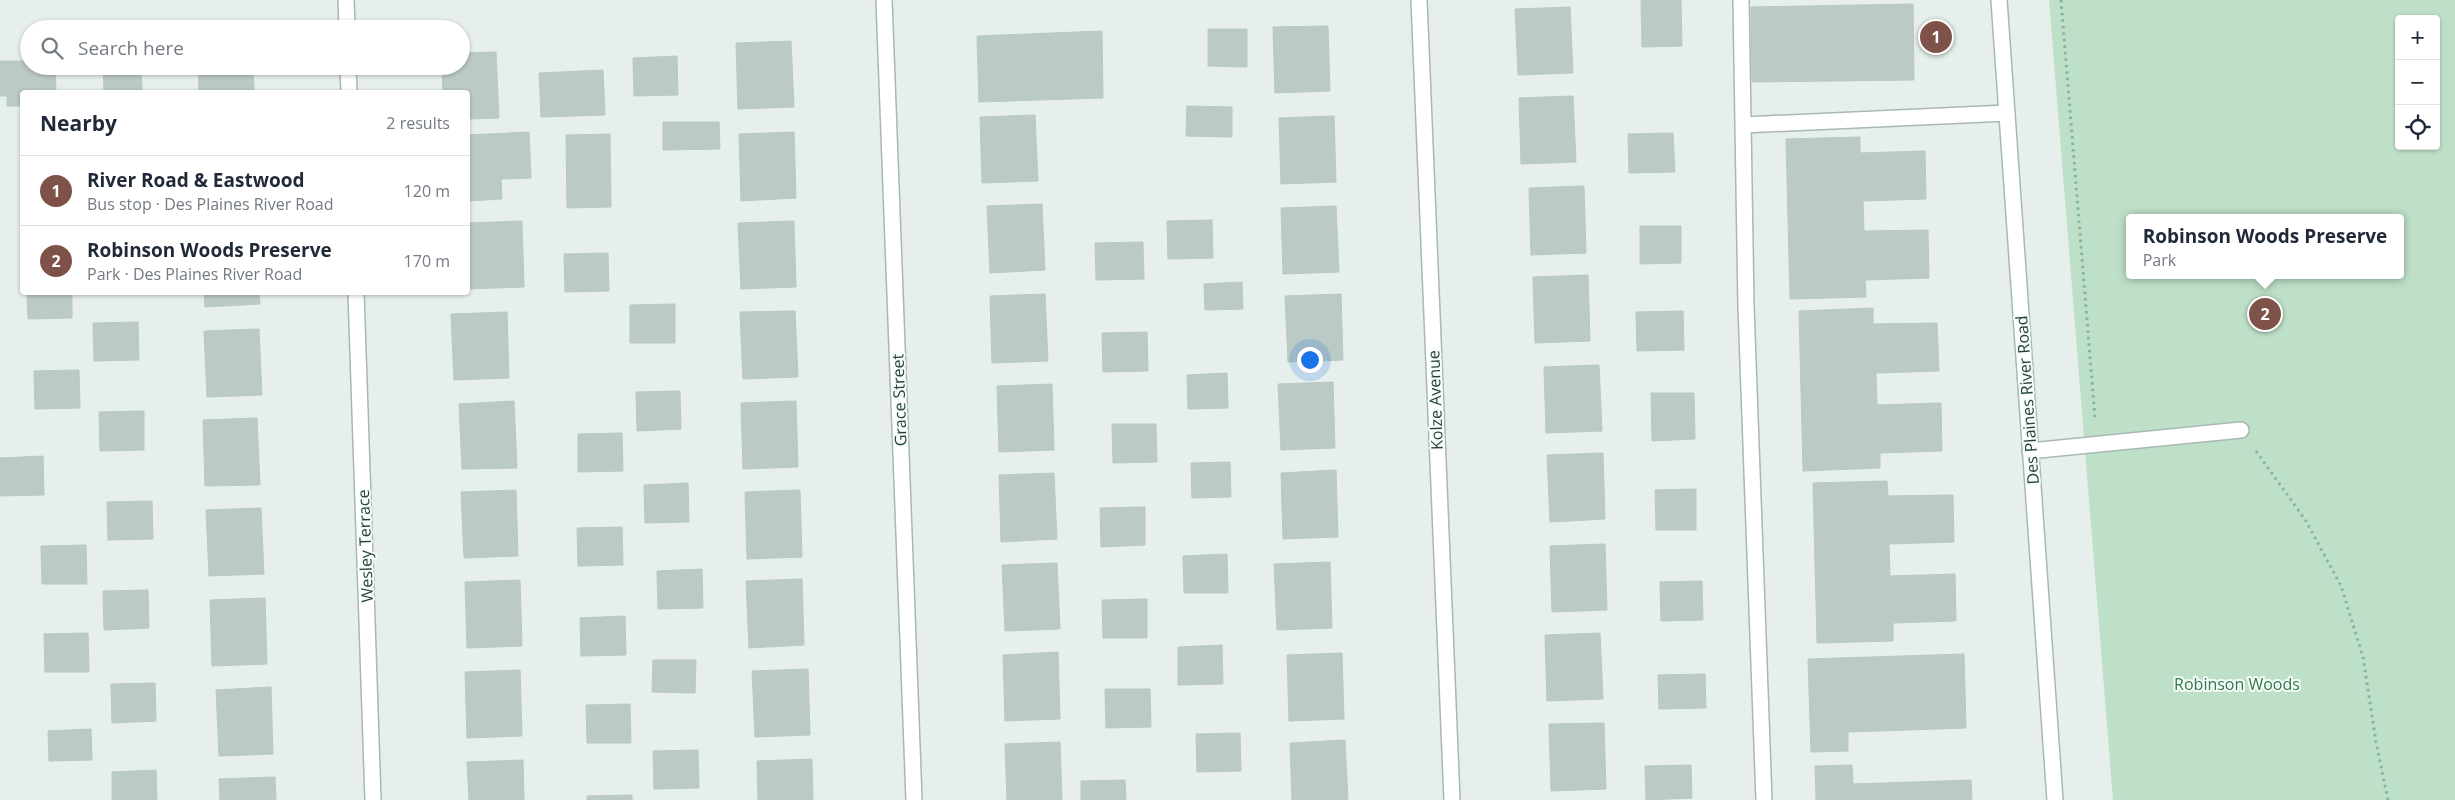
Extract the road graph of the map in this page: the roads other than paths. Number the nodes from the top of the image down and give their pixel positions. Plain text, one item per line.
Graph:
1 (346, 0) edge
2 (884, 0) edge
3 (1419, 0) edge
4 (1741, 0) edge
5 (1999, 0) edge
6 (347, 20) edge
7 (348, 75) edge
8 (349, 90) edge
9 (2006, 113) junction
10 (1743, 125) junction
11 (356, 295) edge
12 (2241, 430) road end
13 (2030, 451) junction
14 (373, 800) edge
15 (914, 800) edge
16 (1452, 800) edge
17 (1764, 800) edge
18 (2055, 800) edge

1 - 6 street
2 - 15 street, Grace Street
3 - 16 street, Kolze Avenue
4 - 10 street
5 - 9 street, Des Plaines River Road
7 - 8 street
9 - 10 street
9 - 13 street, Des Plaines River Road
10 - 17 street
11 - 14 street, Wesley Terrace
12 - 13 street
13 - 18 street, Des Plaines River Road

